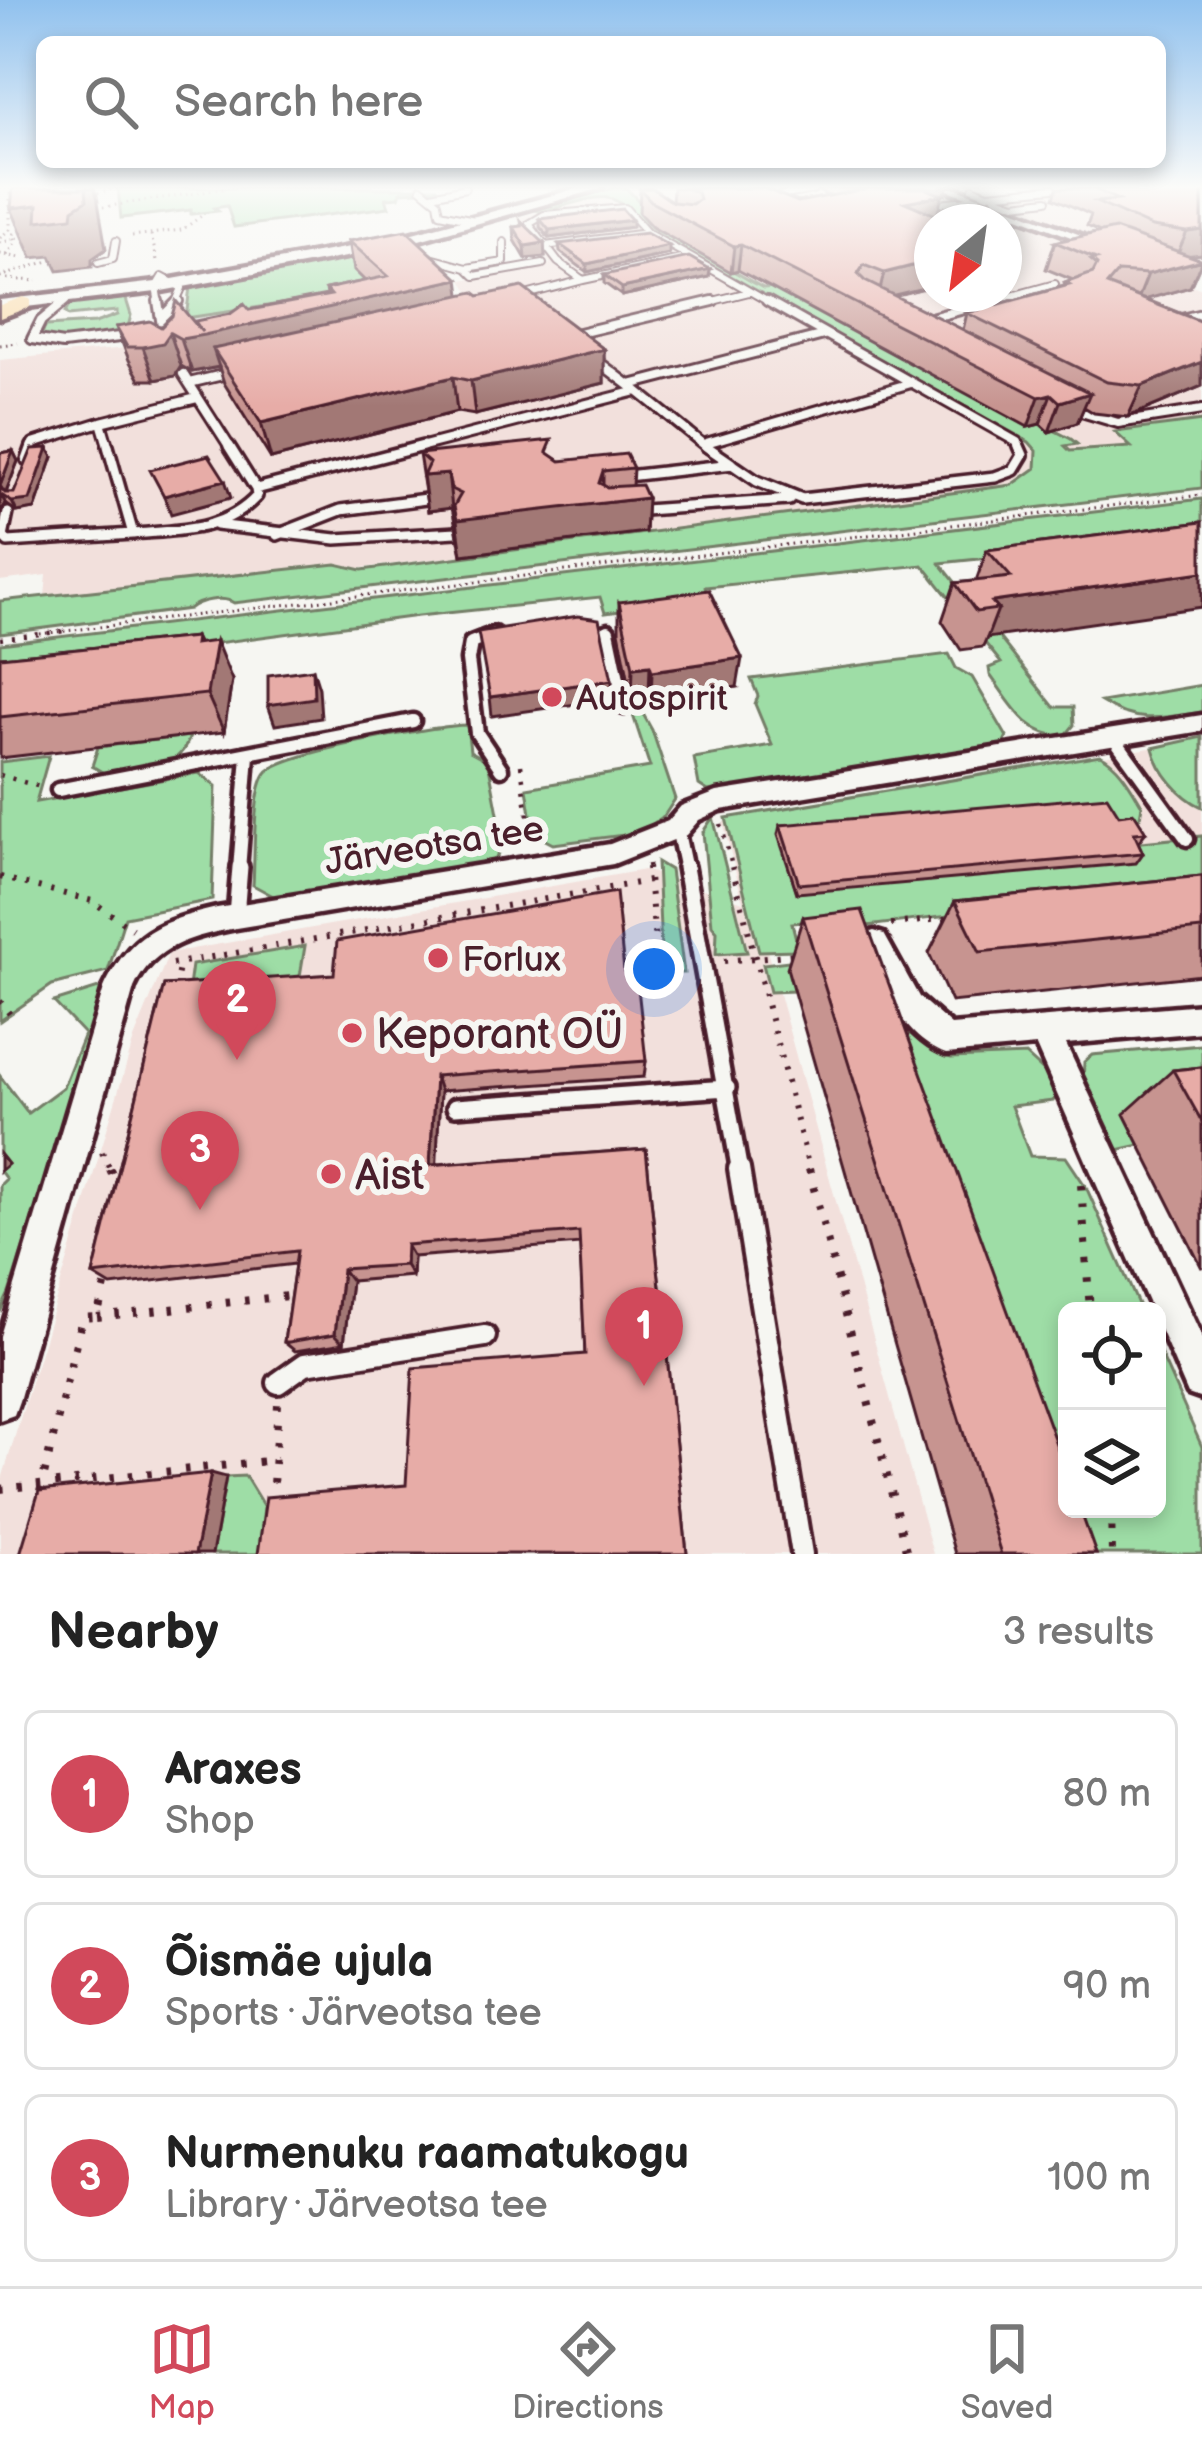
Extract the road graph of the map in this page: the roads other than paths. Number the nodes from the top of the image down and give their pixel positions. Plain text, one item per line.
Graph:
1 (107, 261) edge
2 (276, 261) edge
3 (441, 261) edge
4 (504, 261) edge
5 (561, 261) edge
6 (674, 261) edge
7 (696, 261) edge
8 (98, 263) dead end
9 (543, 264) dead end
10 (467, 268) junction
11 (164, 280) junction
12 (583, 280) junction
13 (1055, 284) edge
14 (5, 289) edge
15 (749, 292) junction
16 (68, 298) junction
17 (523, 305) junction
18 (501, 310) edge
19 (1165, 313) edge
20 (1202, 314) edge
21 (537, 315) edge
22 (163, 316) junction
23 (1181, 319) junction
24 (551, 326) edge
25 (1202, 328) edge
26 (162, 329) junction
27 (928, 331) edge
28 (826, 334) junction
29 (565, 336) junction
30 (170, 352) edge
31 (251, 368) edge
32 (911, 383) junction
33 (633, 388) junction
34 (197, 398) junction
35 (1054, 401) edge
36 (1202, 410) edge
37 (101, 422) junction
38 (706, 443) junction
39 (27, 460) edge
40 (733, 464) junction
41 (601, 478) edge
42 (256, 489) junction
43 (426, 499) edge
44 (802, 500) junction
45 (8, 512) edge
46 (607, 513) edge
47 (216, 525) junction
48 (457, 532) edge
49 (133, 534) junction
50 (270, 538) junction
51 (572, 625) edge
52 (508, 632) edge
53 (623, 706) dead end
54 (413, 722) dead end
55 (1202, 724) edge
56 (1114, 738) junction
57 (248, 755) junction
58 (501, 769) dead end
59 (58, 790) road end
60 (677, 828) junction
61 (1187, 839) dead end
62 (236, 916) junction
63 (874, 943) edge
64 (1202, 1018) edge
65 (1045, 1031) junction
66 (727, 1088) junction
67 (455, 1107) dead end
68 (485, 1336) dead end
69 (1202, 1380) edge
70 (278, 1383) road end
71 (0, 1401) edge
72 (802, 1554) edge

1 - 8 lane
2 - 11 main road
3 - 10 lane
4 - 10 lane
5 - 12 lane
6 - 12 lane
7 - 15 lane
9 - 10 lane
11 - 14 main road
11 - 16 main road
11 - 22 lane
11 - 22 lane
12 - 17 lane
13 - 27 lane
14 - 16 main road
15 - 28 lane
15 - 29 lane
16 - 26 lane
17 - 18 lane
17 - 21 lane
19 - 23 lane
20 - 23 lane
22 - 26 lane
23 - 25 lane
24 - 29 lane
26 - 30 lane
28 - 32 lane
28 - 33 lane
29 - 33 lane
31 - 34 lane
32 - 38 lane
32 - 44 lane
33 - 38 lane
33 - 42 lane
34 - 37 lane
34 - 42 lane
35 - 36 lane
37 - 39 lane
37 - 49 lane
38 - 40 lane
40 - 41 lane
40 - 44 lane
42 - 47 lane
43 - 50 lane
44 - 46 lane
45 - 49 lane
47 - 49 lane
47 - 50 lane
48 - 50 lane
51 - 53 lane
52 - 58 lane
54 - 57 lane
55 - 56 street, Järveotsa tee
56 - 60 street, Järveotsa tee
56 - 61 lane
57 - 59 lane
57 - 62 lane
60 - 62 street, Järveotsa tee
60 - 66 lane
62 - 71 street, Järveotsa tee
63 - 65 street
64 - 65 street
65 - 69 street
66 - 67 lane
66 - 72 lane
68 - 70 lane

